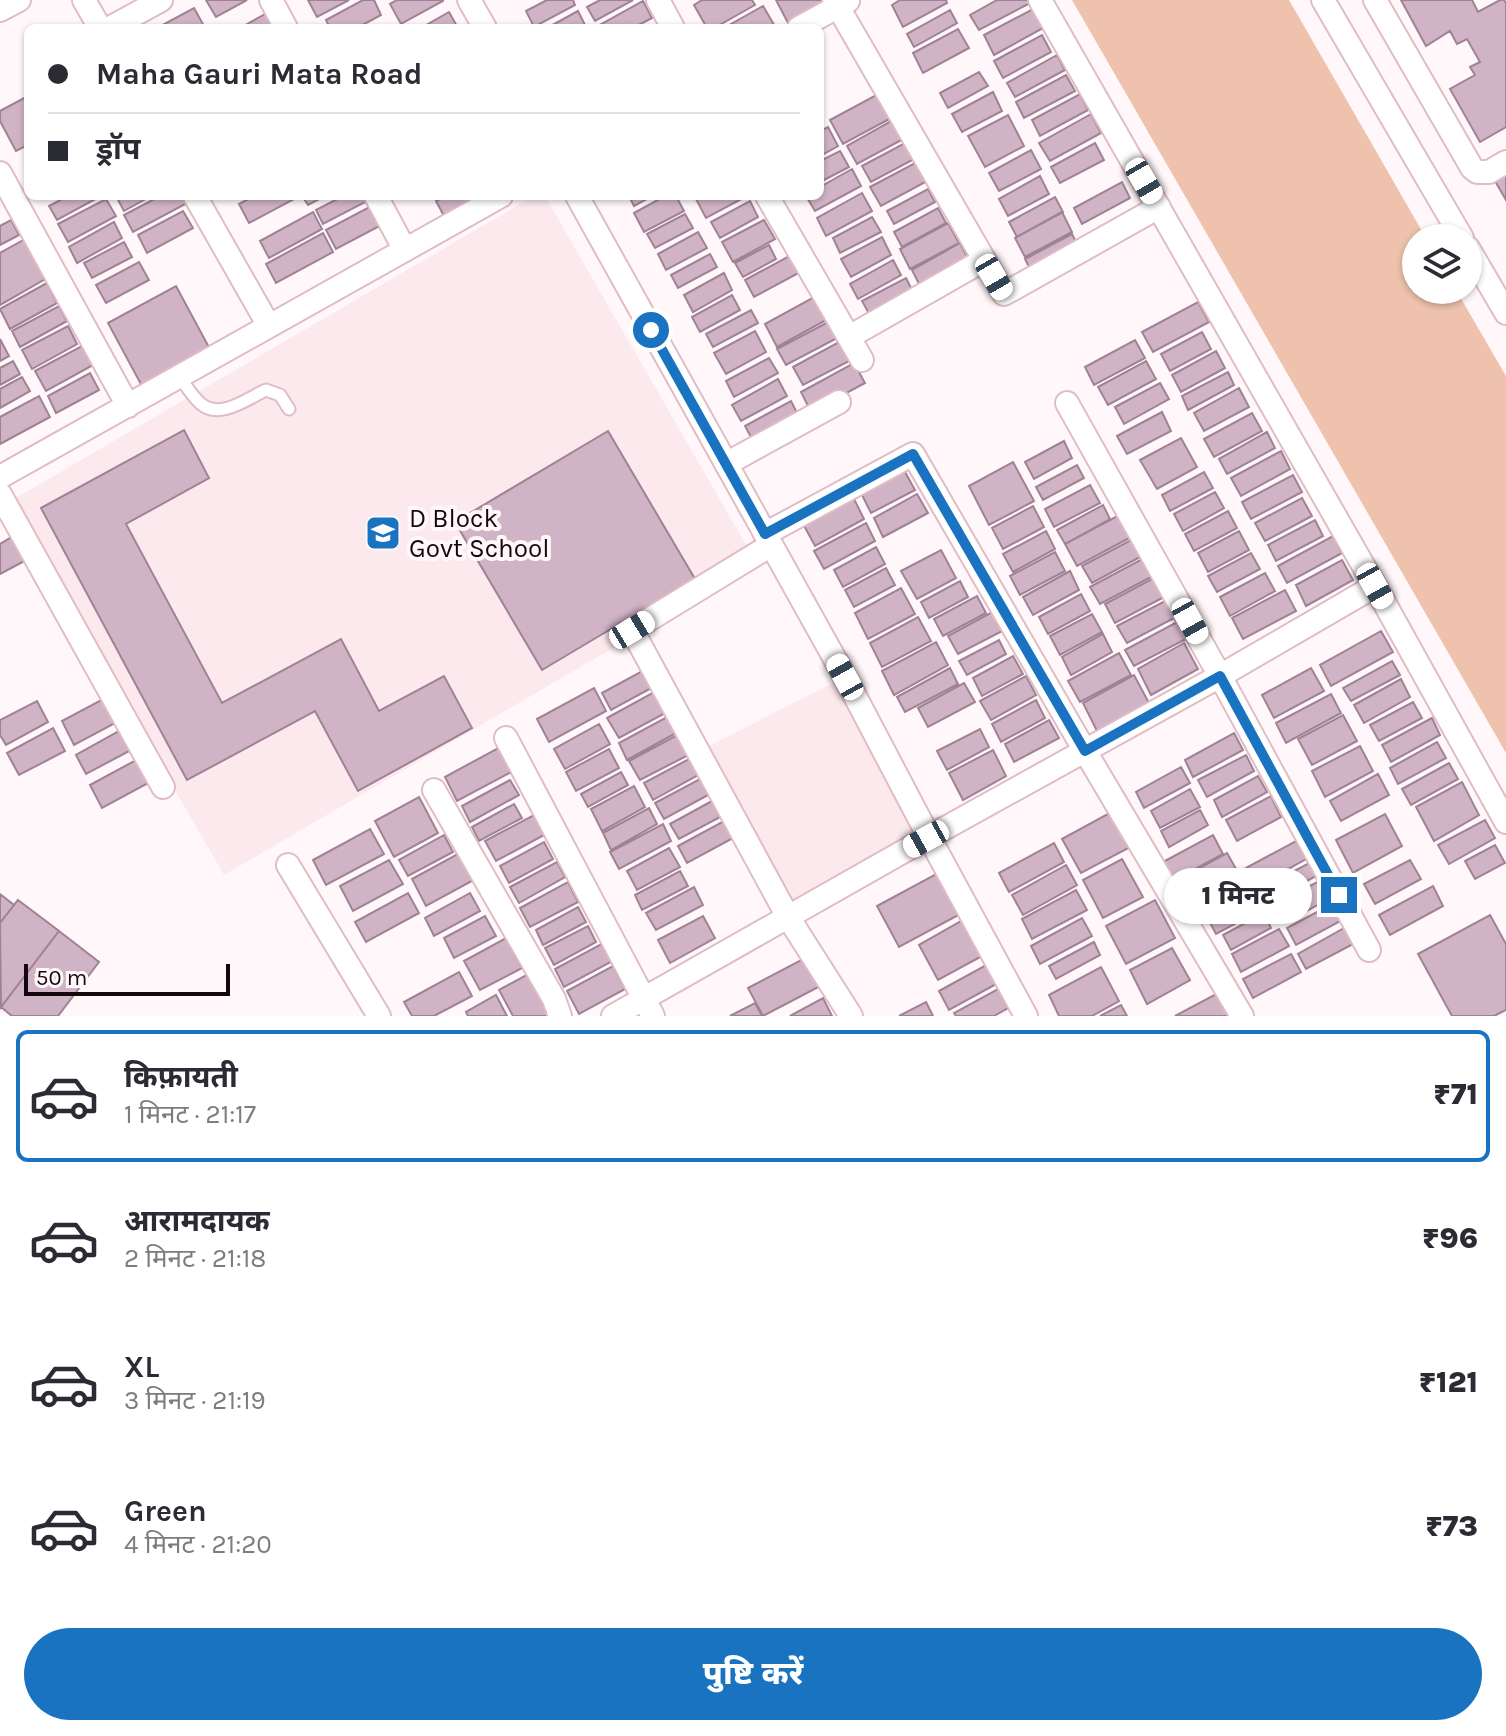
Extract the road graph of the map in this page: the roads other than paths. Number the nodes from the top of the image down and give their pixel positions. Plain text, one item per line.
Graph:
1 (19, 0) edge
2 (84, 0) edge
3 (161, 0) edge
4 (271, 0) edge
5 (469, 0) edge
6 (658, 0) edge
7 (1040, 0) edge
8 (1375, 0) edge
9 (1327, 1) edge
10 (840, 2) edge
11 (0, 10) edge
12 (98, 24) edge
13 (117, 24) edge
14 (284, 24) edge
15 (483, 24) edge
16 (671, 24) edge
17 (805, 24) edge
18 (1506, 162) edge
19 (0, 173) edge
20 (197, 200) edge
21 (378, 200) edge
22 (494, 200) edge
23 (579, 200) edge
24 (769, 200) edge
25 (1159, 207) junction
26 (1454, 224) edge
27 (405, 250) junction
28 (984, 260) junction
29 (1482, 272) edge
30 (1506, 313) edge
31 (269, 326) junction
32 (849, 337) junction
33 (862, 360) dead end
34 (179, 377) junction
35 (839, 402) dead end
36 (1067, 403) dead end
37 (128, 406) junction
38 (289, 409) dead end
39 (726, 464) junction
40 (0, 477) edge
41 (0, 494) edge
42 (768, 539) junction
43 (1375, 586) junction
44 (1220, 676) junction
45 (506, 738) dead end
46 (1085, 751) junction
47 (163, 787) dead end
48 (434, 790) dead end
49 (1506, 822) edge
50 (929, 837) junction
51 (288, 865) dead end
52 (788, 917) junction
53 (1369, 950) dead end
54 (648, 1007) edge
55 (379, 1016) edge
56 (560, 1016) edge
57 (613, 1016) edge
58 (851, 1016) edge
59 (1026, 1016) edge
60 (1242, 1016) edge

1 - 11 street
2 - 12 street
3 - 13 street
4 - 14 street
5 - 15 street
6 - 16 street
7 - 25 street
8 - 18 street
9 - 26 street
10 - 17 street
10 - 28 street
19 - 37 street
20 - 31 street
21 - 27 street
22 - 27 street
23 - 39 street
24 - 32 street
25 - 28 street
25 - 43 street
27 - 31 street
28 - 32 street
29 - 30 street
31 - 34 street
32 - 33 street
34 - 37 street
34 - 38 lane
35 - 39 street
36 - 44 street
37 - 40 street
39 - 42 street
41 - 47 street
42 - 46 street
42 - 50 street
42 - 52 street
43 - 44 street
43 - 49 street
44 - 46 street
44 - 53 street
45 - 54 street
46 - 50 street
46 - 60 street
48 - 56 street
50 - 52 street
50 - 59 street
51 - 55 street
52 - 54 street
52 - 58 street
54 - 57 street

